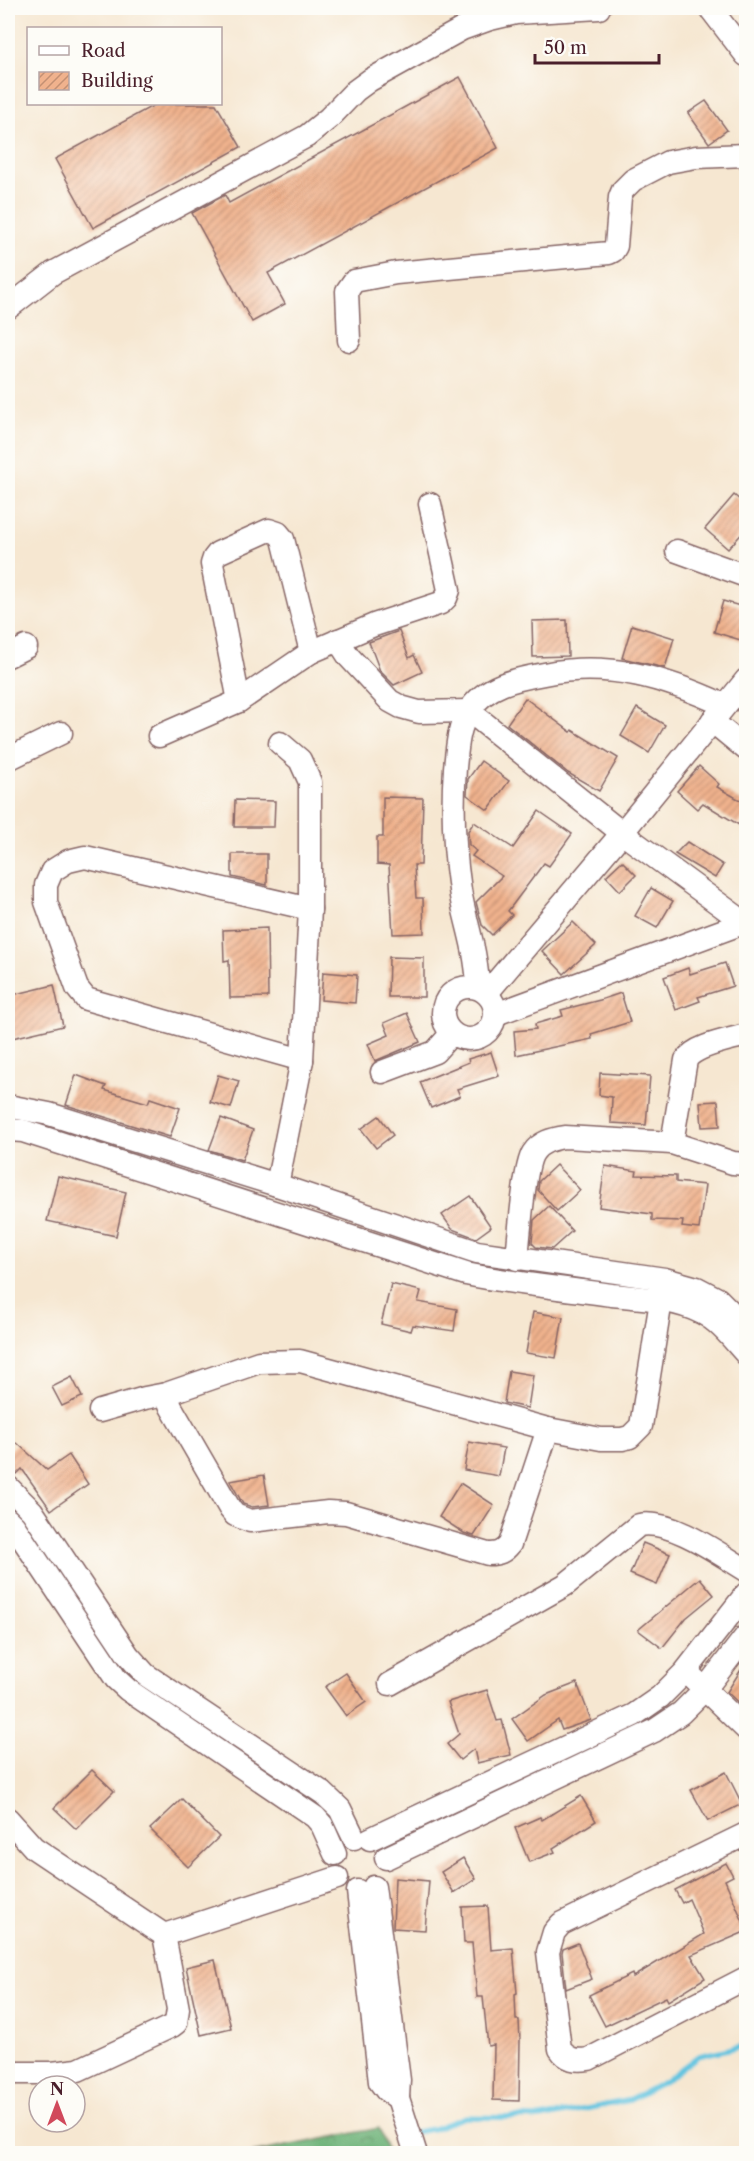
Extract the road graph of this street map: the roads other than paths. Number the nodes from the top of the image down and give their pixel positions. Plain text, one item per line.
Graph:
1 (599, 8) edge
2 (710, 8) edge
3 (747, 56) edge
4 (747, 155) edge
5 (8, 308) edge
6 (349, 340) dead end
7 (430, 504) dead end
8 (677, 551) dead end
9 (747, 576) edge
10 (338, 640) junction
11 (311, 652) junction
12 (747, 680) edge
13 (239, 701) junction
14 (469, 711) junction
15 (718, 713) junction
16 (61, 733) dead end
17 (159, 736) dead end
18 (280, 743) dead end
19 (747, 749) edge
20 (8, 759) edge
21 (622, 833) junction
22 (309, 909) junction
23 (746, 922) edge
24 (483, 990) junction
25 (496, 1014) junction
26 (452, 1033) junction
27 (747, 1035) edge
28 (302, 1060) junction
29 (382, 1072) dead end
30 (8, 1106) edge
31 (8, 1130) edge
32 (672, 1143) junction
33 (172, 1153) junction
34 (747, 1164) edge
35 (164, 1177) junction
36 (277, 1185) junction
37 (517, 1259) junction
38 (665, 1278) junction
39 (661, 1301) junction
40 (747, 1327) edge
41 (747, 1354) edge
42 (166, 1394) junction
43 (100, 1411) dead end
44 (548, 1429) junction
45 (8, 1487) edge
46 (8, 1520) edge
47 (747, 1570) edge
48 (747, 1594) edge
49 (747, 1636) edge
50 (685, 1672) junction
51 (390, 1684) dead end
52 (706, 1688) junction
53 (747, 1729) edge
54 (8, 1820) edge
55 (747, 1834) edge
56 (362, 1839) junction
57 (335, 1854) junction
58 (386, 1858) junction
59 (337, 1878) junction
60 (366, 1889) junction
61 (164, 1935) junction
62 (747, 1978) edge
63 (8, 2073) edge
64 (416, 2154) edge

1 - 5 street
2 - 3 street
4 - 6 street
7 - 10 street
8 - 9 street
10 - 11 street
10 - 14 street
11 - 13 street
11 - 13 street
12 - 15 street
13 - 17 street
14 - 15 street
14 - 21 street
14 - 24 street
15 - 19 street
15 - 21 street
16 - 20 street
18 - 22 street
21 - 23 street
21 - 24 street
22 - 28 street
22 - 28 street
23 - 25 street
24 - 25 street
24 - 26 street
25 - 26 street
26 - 29 street
27 - 32 street
28 - 36 street
30 - 33 street
31 - 35 street
32 - 34 street
32 - 37 street
33 - 35 street
33 - 36 street
35 - 39 street
36 - 37 street
37 - 38 street
38 - 39 street
38 - 40 street
39 - 41 street
39 - 44 street
42 - 43 street
42 - 44 street
42 - 44 street
45 - 56 street
46 - 57 street
47 - 51 street
48 - 50 street
49 - 52 street
50 - 52 street
50 - 56 street
52 - 53 street
52 - 58 street
54 - 61 street
55 - 62 street
56 - 57 street
56 - 58 street
57 - 59 street
58 - 60 street
59 - 60 street
59 - 61 street
60 - 64 street
61 - 63 street

